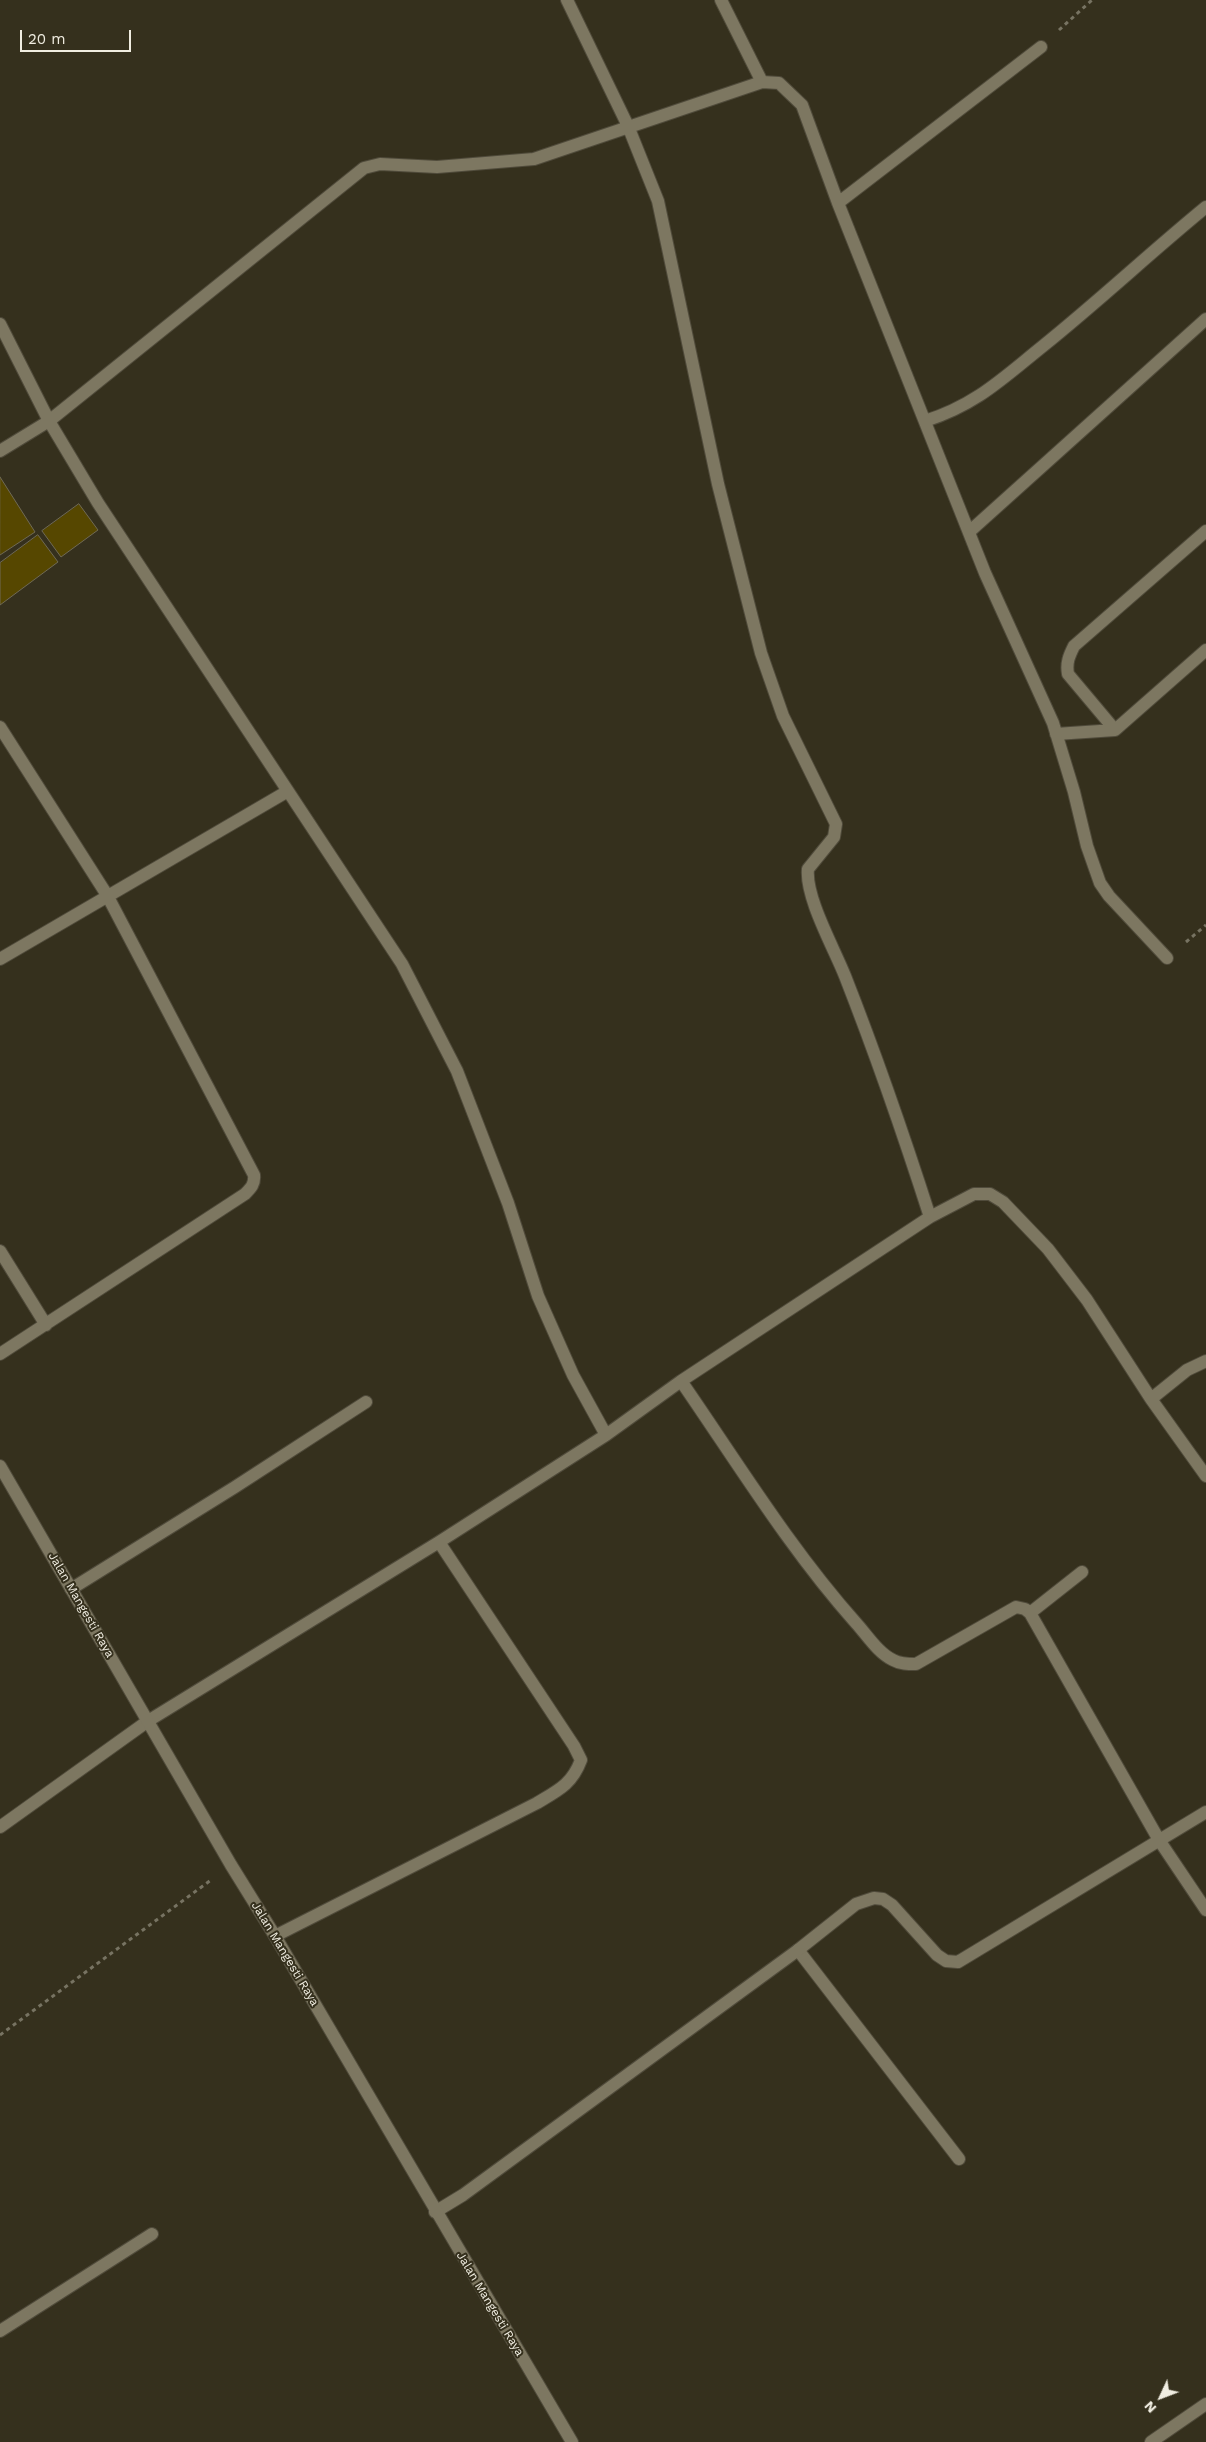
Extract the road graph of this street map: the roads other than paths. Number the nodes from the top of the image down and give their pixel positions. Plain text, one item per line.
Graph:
1 (567, 0) edge
2 (720, 0) edge
3 (1041, 47) road end
4 (762, 82) junction
5 (628, 126) junction
6 (838, 203) junction
7 (1206, 207) edge
8 (1206, 320) edge
9 (0, 324) edge
10 (925, 421) junction
11 (49, 422) junction
12 (0, 451) edge
13 (1206, 531) edge
14 (969, 532) junction
15 (1206, 650) edge
16 (0, 727) edge
17 (1115, 730) junction
18 (1056, 734) junction
19 (288, 791) junction
20 (108, 895) junction
21 (1167, 958) dead end
22 (0, 959) edge
23 (930, 1217) junction
24 (0, 1250) edge
25 (46, 1324) junction
26 (0, 1354) edge
27 (1206, 1361) edge
28 (681, 1381) junction
29 (1151, 1399) junction
30 (366, 1402) dead end
31 (606, 1435) junction
32 (0, 1466) edge
33 (1206, 1476) edge
34 (439, 1542) junction
35 (1082, 1572) dead end
36 (71, 1589) junction
37 (1030, 1613) junction
38 (148, 1721) junction
39 (1206, 1812) edge
40 (0, 1827) edge
41 (1159, 1840) junction
42 (1206, 1910) edge
43 (275, 1936) junction
44 (798, 1950) junction
45 (959, 2159) dead end
46 (436, 2212) junction
47 (152, 2234) dead end
48 (0, 2331) edge
49 (1206, 2404) edge
50 (572, 2442) edge
51 (1151, 2442) edge

1 - 5 street
2 - 4 street
3 - 6 street
4 - 5 street
4 - 6 street
5 - 11 street
5 - 23 street
6 - 10 street
7 - 10 street
8 - 14 street
9 - 11 street
10 - 14 street
11 - 12 street
11 - 19 street
13 - 17 street
14 - 18 street
15 - 17 street
16 - 20 street
17 - 18 street
18 - 21 street
19 - 20 street
19 - 31 street
20 - 22 street
20 - 25 street
23 - 28 street
23 - 29 street
24 - 25 street
25 - 26 street
27 - 29 street
28 - 31 street
28 - 37 street
29 - 33 street
30 - 36 street
31 - 34 street
32 - 36 street, Jalan Mangesti Raya
34 - 38 street
34 - 43 street
35 - 37 street
36 - 38 street, Jalan Mangesti Raya
37 - 41 street
38 - 40 street
38 - 43 street, Jalan Mangesti Raya
39 - 41 street
41 - 42 street
41 - 44 street
43 - 46 street, Jalan Mangesti Raya
44 - 45 street
44 - 46 street
46 - 50 street, Jalan Mangesti Raya
47 - 48 street
49 - 51 street

